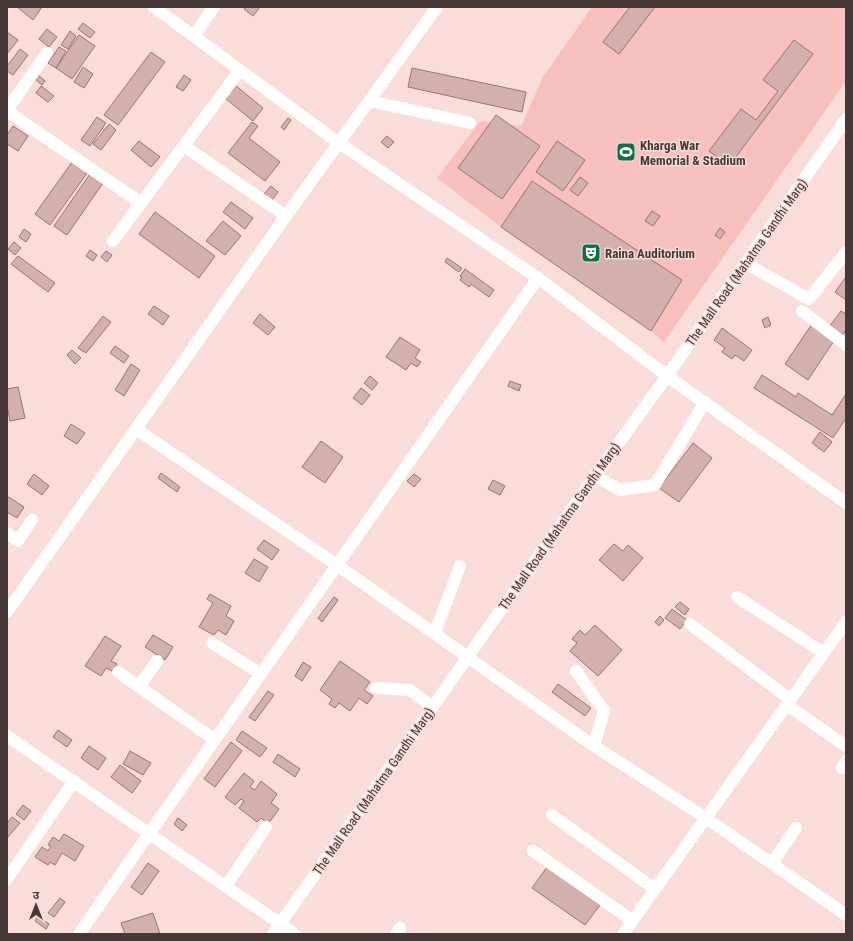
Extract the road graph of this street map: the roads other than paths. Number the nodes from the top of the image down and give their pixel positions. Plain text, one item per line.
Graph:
1 (154, 7) edge
2 (214, 7) edge
3 (436, 7) edge
4 (194, 36) junction
5 (47, 53) dead end
6 (240, 70) junction
7 (370, 101) junction
8 (8, 106) edge
9 (846, 119) edge
10 (470, 123) dead end
11 (339, 143) junction
12 (184, 146) junction
13 (141, 203) junction
14 (286, 216) junction
15 (113, 241) dead end
16 (846, 252) edge
17 (745, 263) junction
18 (538, 278) junction
19 (802, 311) dead end
20 (846, 345) edge
21 (667, 376) junction
22 (705, 402) junction
23 (136, 429) junction
24 (595, 476) junction
25 (846, 503) edge
26 (32, 520) dead end
27 (7, 533) edge
28 (337, 565) junction
29 (460, 566) dead end
30 (737, 597) dead end
31 (7, 612) edge
32 (846, 622) edge
33 (690, 624) dead end
34 (435, 633) junction
35 (212, 643) dead end
36 (824, 653) junction
37 (468, 656) junction
38 (157, 661) dead end
39 (576, 670) dead end
40 (118, 672) dead end
41 (261, 674) junction
42 (139, 687) junction
43 (376, 688) dead end
44 (789, 702) junction
45 (432, 707) junction
46 (7, 736) edge
47 (215, 740) junction
48 (594, 746) junction
49 (846, 746) edge
50 (74, 781) junction
51 (552, 815) dead end
52 (706, 818) junction
53 (266, 828) dead end
54 (796, 828) dead end
55 (149, 835) junction
56 (533, 851) dead end
57 (772, 863) junction
58 (7, 879) edge
59 (226, 886) junction
60 (655, 890) junction
61 (846, 915) edge
62 (633, 921) junction
63 (280, 924) junction
64 (79, 934) edge
65 (273, 934) edge
66 (295, 934) edge
67 (623, 934) edge

1 - 4 street
2 - 4 street
3 - 7 street
4 - 6 street
5 - 8 street
6 - 11 street
6 - 12 street
7 - 10 street
7 - 11 street
8 - 13 street
9 - 17 street, The Mall Road (Mahatma Gandhi Marg)
11 - 14 street
11 - 18 street
12 - 13 street
12 - 14 street
13 - 15 street
14 - 23 street
16 - 17 street
17 - 21 street, The Mall Road (Mahatma Gandhi Marg)
18 - 21 street
18 - 28 street
19 - 20 street
21 - 22 street
21 - 24 street, The Mall Road (Mahatma Gandhi Marg)
22 - 24 street
22 - 25 street
23 - 28 street
23 - 31 street
24 - 37 street, The Mall Road (Mahatma Gandhi Marg)
26 - 27 street
28 - 34 street
28 - 41 street
29 - 34 street
30 - 36 street
32 - 36 street
33 - 44 street
34 - 37 street
35 - 41 street
36 - 44 street
37 - 45 street, The Mall Road (Mahatma Gandhi Marg)
37 - 48 street
38 - 42 street
39 - 48 street
40 - 42 street
41 - 47 street
42 - 47 street
43 - 45 street
44 - 49 street
44 - 52 street
45 - 63 street, The Mall Road (Mahatma Gandhi Marg)
46 - 50 street
47 - 55 street
48 - 52 street
50 - 55 street
50 - 58 street
51 - 60 street
52 - 57 street
52 - 60 street
53 - 59 street
54 - 57 street
55 - 59 street
55 - 64 street
56 - 62 street
57 - 61 street
59 - 63 street
60 - 62 street
62 - 67 street
63 - 65 street, The Mall Road (Mahatma Gandhi Marg)
63 - 66 street

